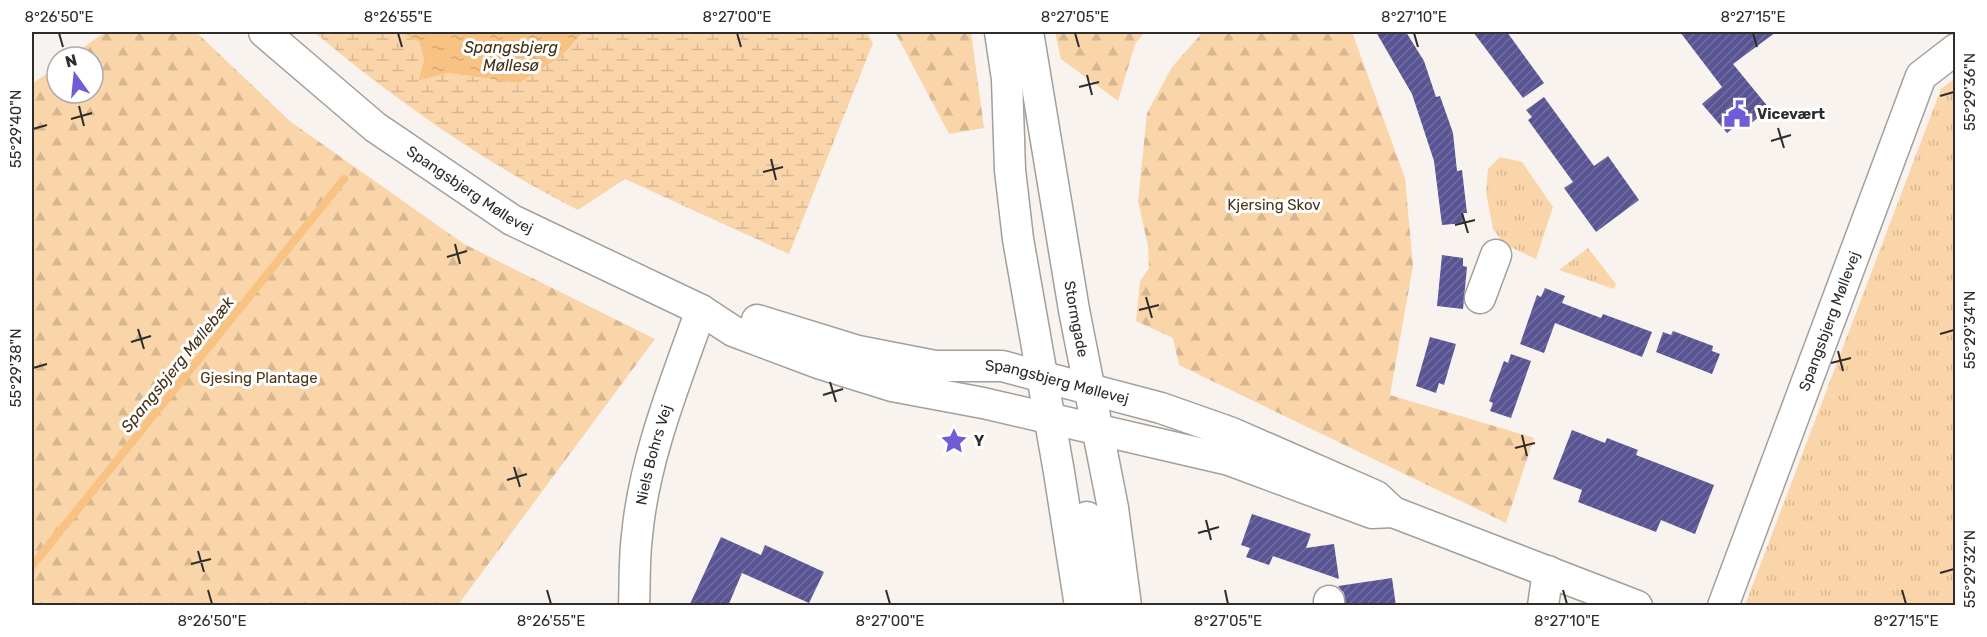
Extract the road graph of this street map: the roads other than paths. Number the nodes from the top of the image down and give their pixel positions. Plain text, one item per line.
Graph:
1 (264, 32) edge
2 (1000, 32) edge
3 (1028, 32) edge
4 (1956, 49) edge
5 (1496, 255) dead end
6 (1479, 298) dead end
7 (701, 310) junction
8 (1067, 383) junction
9 (1072, 423) junction
10 (1393, 512) junction
11 (1548, 572) junction
12 (634, 606) edge
13 (1080, 606) edge
14 (1102, 606) edge
15 (1126, 606) edge
16 (1544, 606) edge
17 (1637, 606) edge
18 (1724, 606) edge

1 - 7 street, Spangsbjerg Møllevej
2 - 8 street, Stormgade
3 - 8 street, Stormgade
4 - 18 street, Spangsbjerg Møllevej
5 - 6 street
7 - 8 street, Spangsbjerg Møllevej
7 - 9 street, Spangsbjerg Møllevej
7 - 12 street, Niels Bohrs Vej
8 - 9 street, Stormgade
8 - 9 street
8 - 10 street, Spangsbjerg Møllevej
9 - 10 street, Spangsbjerg Møllevej
9 - 13 street, Stormgade
9 - 14 street
9 - 15 street, Stormgade
10 - 11 street, Spangsbjerg Møllevej
11 - 16 street
11 - 17 street, Spangsbjerg Møllevej

